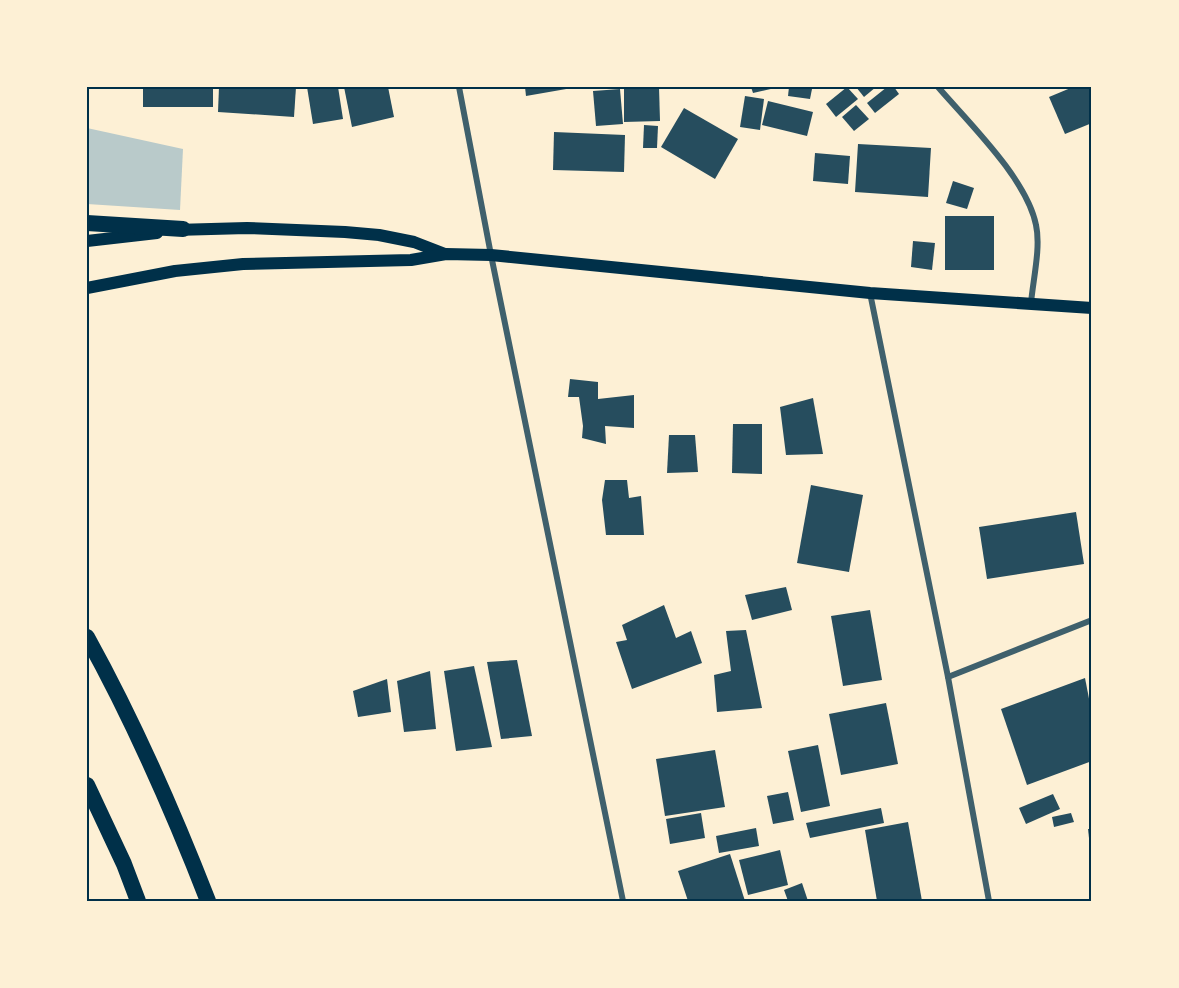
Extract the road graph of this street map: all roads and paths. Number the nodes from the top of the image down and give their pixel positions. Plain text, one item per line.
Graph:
1 (459, 87) edge
2 (938, 87) edge
3 (87, 223) edge
4 (183, 230) junction
5 (87, 242) edge
6 (446, 254) junction
7 (491, 255) junction
8 (87, 288) edge
9 (870, 293) junction
10 (1031, 303) junction
11 (1092, 308) edge
12 (1092, 620) edge
13 (87, 637) edge
14 (948, 677) junction
15 (87, 785) edge
16 (138, 901) edge
17 (208, 901) edge
18 (623, 901) edge
19 (989, 901) edge

1 - 7 street
2 - 10 street
3 - 4 highway
4 - 5 main road
4 - 6 main road
6 - 7 main road
6 - 8 main road
7 - 9 main road
7 - 18 street
9 - 10 main road
9 - 14 street
10 - 11 main road
12 - 14 street
13 - 17 highway
14 - 19 street
15 - 16 highway

